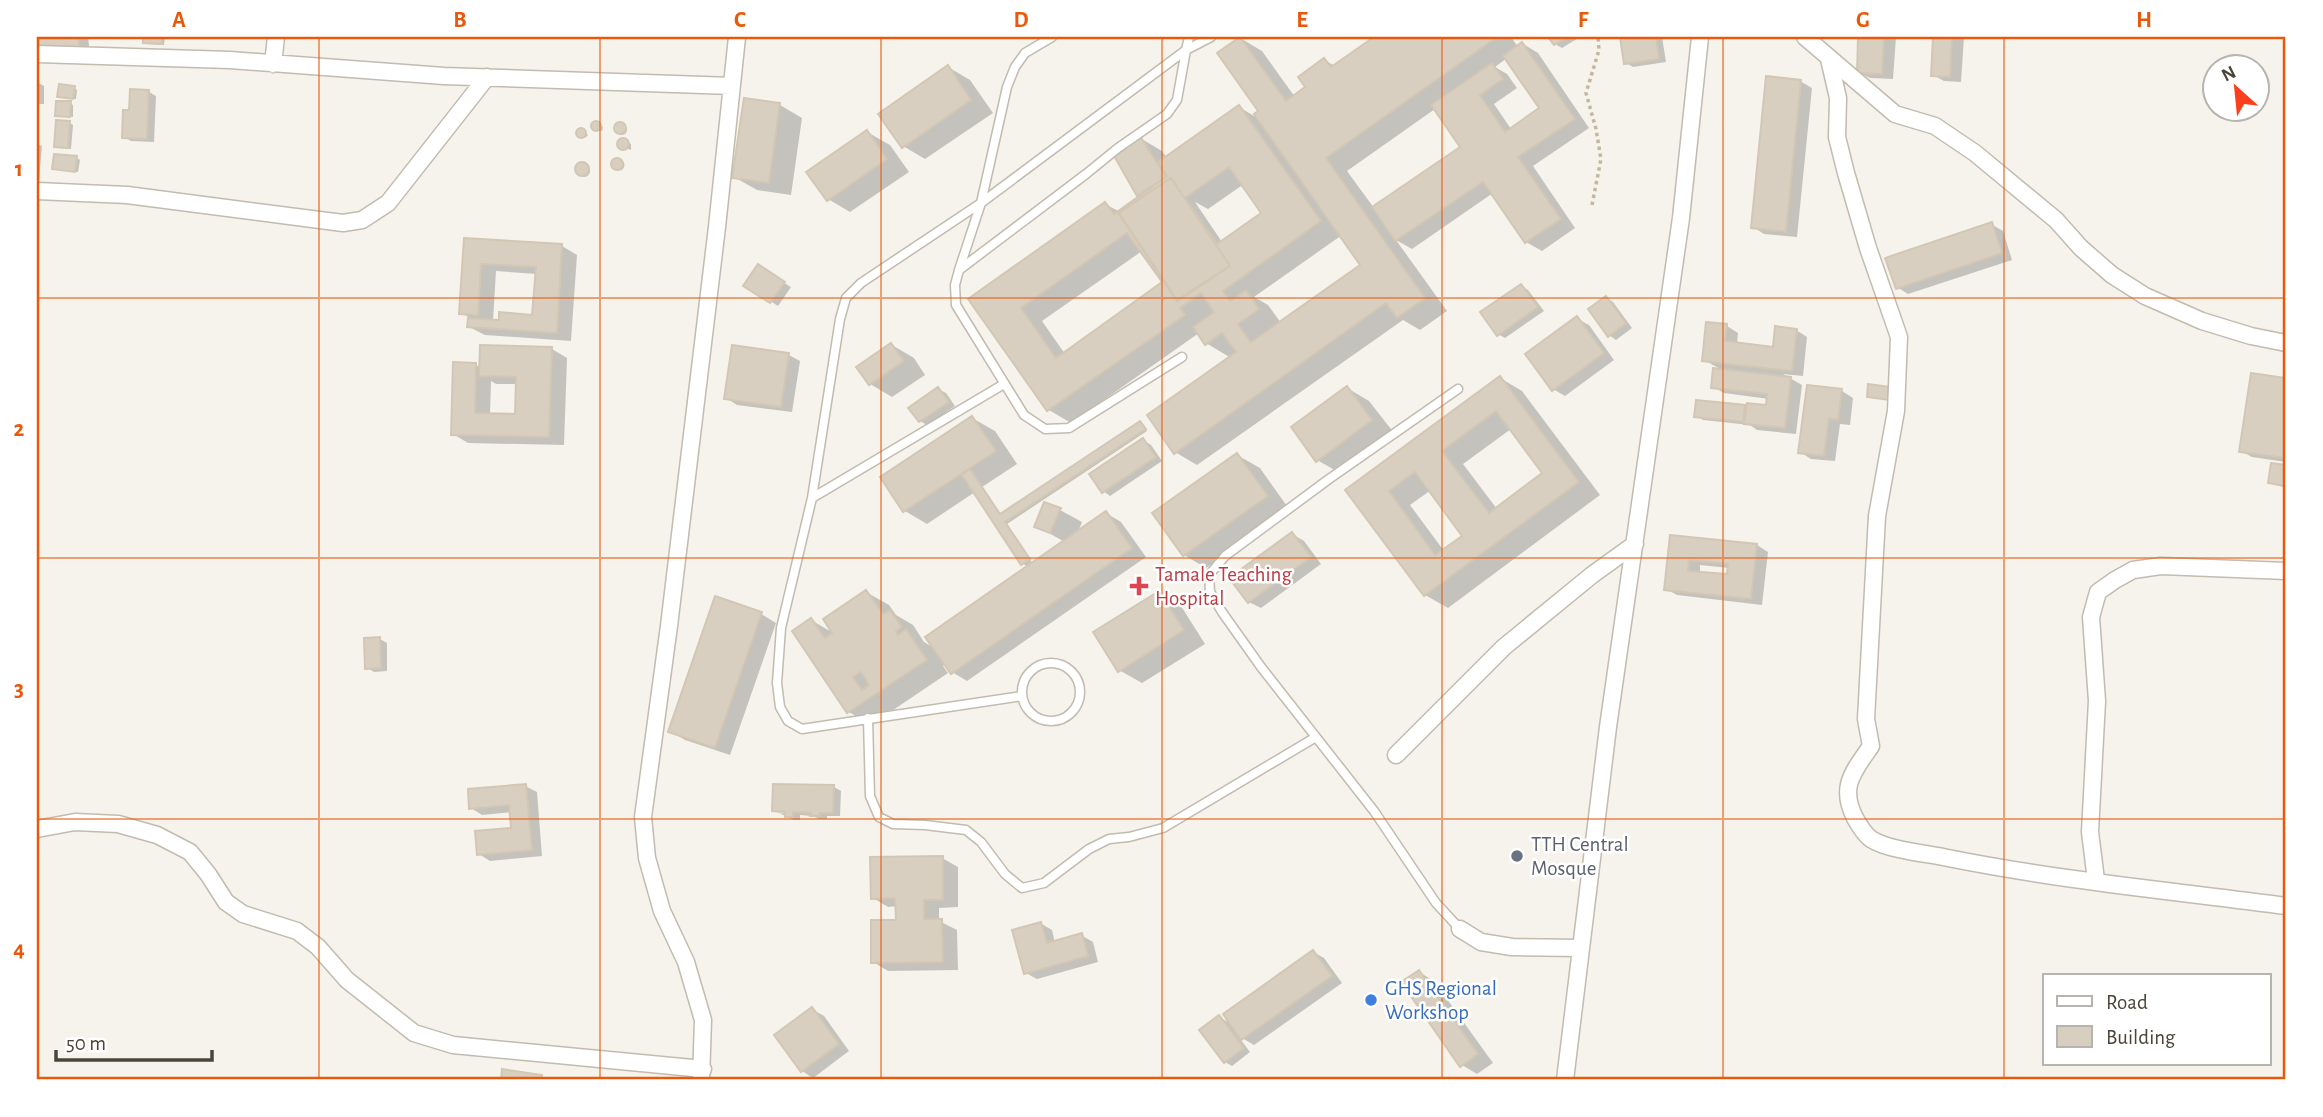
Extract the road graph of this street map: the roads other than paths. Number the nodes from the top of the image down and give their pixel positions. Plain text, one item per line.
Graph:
1 (276, 37) edge
2 (737, 37) edge
3 (1052, 37) edge
4 (1189, 37) edge
5 (1212, 37) edge
6 (1700, 37) edge
7 (1805, 37) edge
8 (1186, 50) junction
9 (37, 54) edge
10 (1829, 59) junction
11 (273, 64) junction
12 (487, 78) junction
13 (732, 86) junction
14 (37, 191) edge
15 (981, 203) junction
16 (959, 270) junction
17 (2286, 343) edge
18 (1182, 357) dead end
19 (1004, 384) junction
20 (1458, 389) dead end
21 (812, 498) junction
22 (1635, 544) junction
23 (2286, 571) edge
24 (1022, 695) junction
25 (868, 718) junction
26 (1316, 737) junction
27 (1396, 755) dead end
28 (37, 829) edge
29 (2096, 880) junction
30 (2286, 906) edge
31 (1460, 929) joint
32 (1580, 948) junction
33 (702, 1074) edge
34 (1565, 1080) edge

1 - 11 street
2 - 13 street
3 - 15 lane
4 - 8 lane
5 - 8 lane
6 - 22 street
7 - 10 street
8 - 15 lane
8 - 16 lane
9 - 11 street
10 - 17 street
10 - 29 street
11 - 12 street
12 - 13 street
12 - 14 street
13 - 33 street
15 - 16 lane
15 - 21 lane
16 - 19 lane
18 - 19 lane
19 - 21 lane
20 - 26 lane
21 - 25 lane
22 - 27 street
22 - 32 street
23 - 29 street
24 - 24 lane
24 - 25 lane
25 - 26 lane
26 - 31 lane
28 - 33 street
29 - 30 street
31 - 32 street
32 - 34 street

